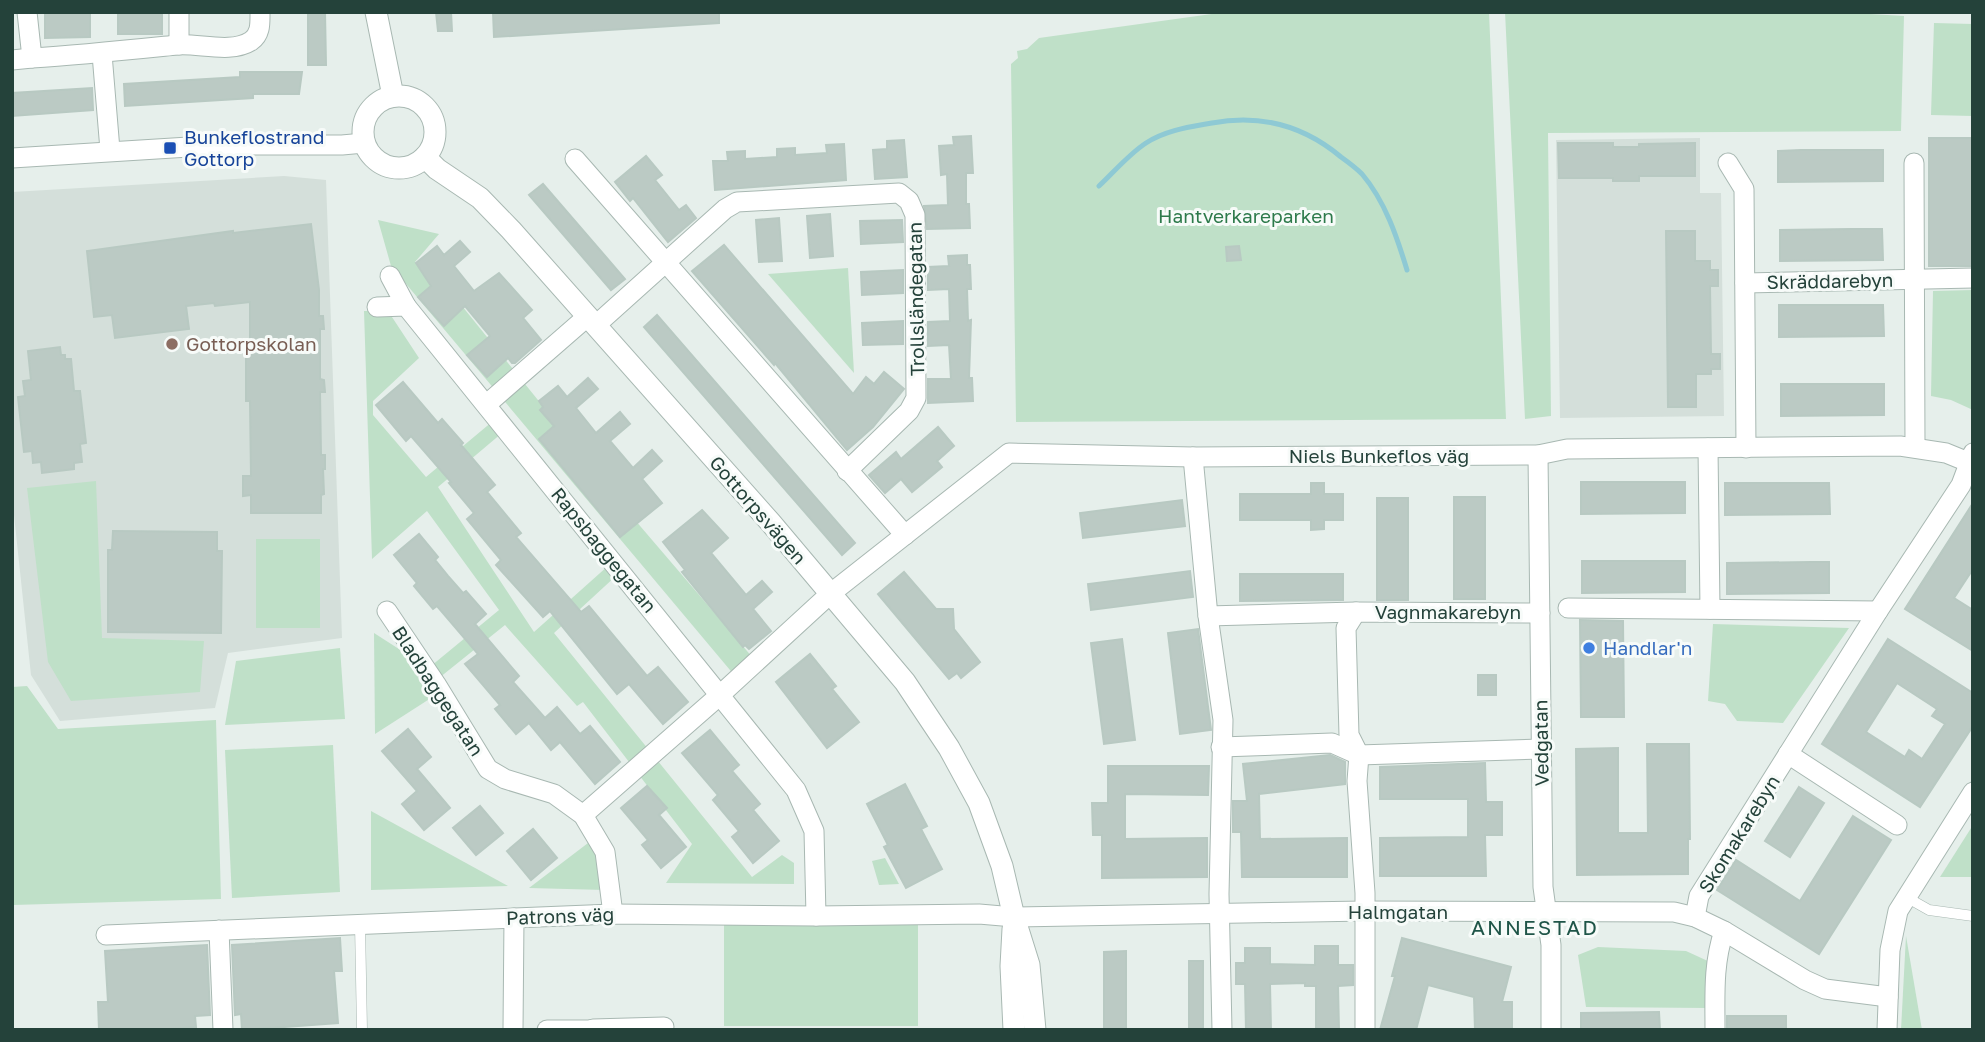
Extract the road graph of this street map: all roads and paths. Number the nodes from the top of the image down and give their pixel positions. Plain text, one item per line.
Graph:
1 (27, 12) edge
2 (179, 12) edge
3 (260, 12) edge
4 (376, 12) edge
5 (179, 45) junction
6 (102, 54) junction
7 (22, 59) edge
8 (393, 96) junction
9 (364, 142) junction
10 (110, 150) junction
11 (425, 157) junction
12 (12, 158) edge
13 (575, 159) dead end
14 (1728, 163) dead end
15 (1914, 163) dead end
16 (666, 262) junction
17 (390, 276) dead end
18 (1973, 278) edge
19 (1914, 279) junction
20 (1745, 283) junction
21 (406, 306) junction
22 (377, 307) dead end
23 (592, 320) junction
24 (487, 404) junction
25 (1914, 446) junction
26 (1708, 448) junction
27 (1746, 448) junction
28 (1538, 455) junction
29 (1193, 457) junction
30 (1972, 460) edge
31 (847, 471) junction
32 (905, 535) junction
33 (830, 594) junction
34 (1568, 608) dead end
35 (1710, 609) junction
36 (387, 611) dead end
37 (1878, 611) junction
38 (1356, 612) junction
39 (1540, 613) junction
40 (1208, 616) junction
41 (720, 695) junction
42 (1221, 747) junction
43 (1541, 749) junction
44 (1788, 754) junction
45 (1359, 755) junction
46 (1973, 792) edge
47 (583, 815) junction
48 (1897, 825) dead end
49 (1906, 897) junction
50 (1365, 911) junction
51 (1547, 912) junction
52 (613, 914) junction
53 (1219, 915) junction
54 (816, 916) junction
55 (1973, 916) edge
56 (1014, 917) junction
57 (1695, 917) junction
58 (514, 918) junction
59 (360, 923) junction
60 (219, 930) junction
61 (1724, 931) junction
62 (106, 935) dead end
63 (1888, 997) junction
64 (664, 1027) dead end
65 (593, 1029) edge
66 (223, 1030) edge
67 (362, 1030) edge
68 (513, 1030) edge
69 (547, 1030) edge
70 (1014, 1030) edge
71 (1035, 1030) edge
72 (1222, 1030) edge
73 (1365, 1030) edge
74 (1551, 1030) edge
75 (1715, 1030) edge
76 (1887, 1030) edge

1 - 7 street
2 - 5 street
3 - 5 street
4 - 8 street
5 - 6 street
6 - 7 street
6 - 10 street
8 - 9 street
8 - 11 street
9 - 10 street
9 - 11 street
10 - 12 street
11 - 23 street, Gottorpsvägen
13 - 16 street
14 - 20 street
15 - 19 street
16 - 23 street, Trollsländegatan
16 - 31 street
16 - 31 street, Trollsländegatan
17 - 21 street, Rapsbaggegatan
18 - 19 street, Skräddarebyn
19 - 20 street, Skräddarebyn
19 - 25 street
20 - 27 street
21 - 22 street
21 - 24 street, Rapsbaggegatan
23 - 24 street
23 - 33 street, Gottorpsvägen
24 - 41 street, Rapsbaggegatan
25 - 27 street, Niels Bunkeflos väg
25 - 30 street, Niels Bunkeflos väg
26 - 27 street, Niels Bunkeflos väg
26 - 28 street, Niels Bunkeflos väg
26 - 35 street
28 - 29 street, Niels Bunkeflos väg
28 - 39 street, Vedgatan
29 - 32 street, Niels Bunkeflos väg
29 - 40 street
30 - 37 street, Skomakarebyn
31 - 32 street
32 - 33 street, Niels Bunkeflos väg
33 - 41 street
33 - 56 street, Gottorpsvägen
34 - 35 street
35 - 37 street
36 - 47 street, Bladbaggegatan
37 - 44 street, Skomakarebyn
38 - 39 street, Vagnmakarebyn
38 - 40 street, Vagnmakarebyn
38 - 45 street, Vagnmakarebyn
39 - 43 street, Vedgatan
40 - 42 street
41 - 47 street
41 - 54 street, Rapsbaggegatan
42 - 45 street
42 - 53 street
43 - 45 street
43 - 51 street, Vedgatan
44 - 48 street, Skomakarebyn
44 - 57 street, Skomakarebyn
45 - 50 street, Vagnmakarebyn
46 - 49 street
47 - 52 street, Bladbaggegatan
49 - 55 lane
49 - 63 street
50 - 51 street, Halmgatan
50 - 53 street, Halmgatan
50 - 73 street, Vagnmakarebyn
51 - 57 street, Halmgatan
51 - 74 street, Vedgatan
52 - 54 street, Patrons väg
52 - 58 street, Patrons väg
53 - 56 street, Halmgatan
53 - 72 street
54 - 56 street, Patrons väg
56 - 70 street, Gottorpsvägen
56 - 71 street, Gottorpsvägen
57 - 61 street, Halmgatan
58 - 59 street, Patrons väg
58 - 68 street
59 - 60 street, Patrons väg
59 - 67 lane
60 - 62 street, Patrons väg
60 - 66 street
61 - 63 street, Halmgatan
61 - 75 street
63 - 76 street
64 - 65 street
65 - 69 street

